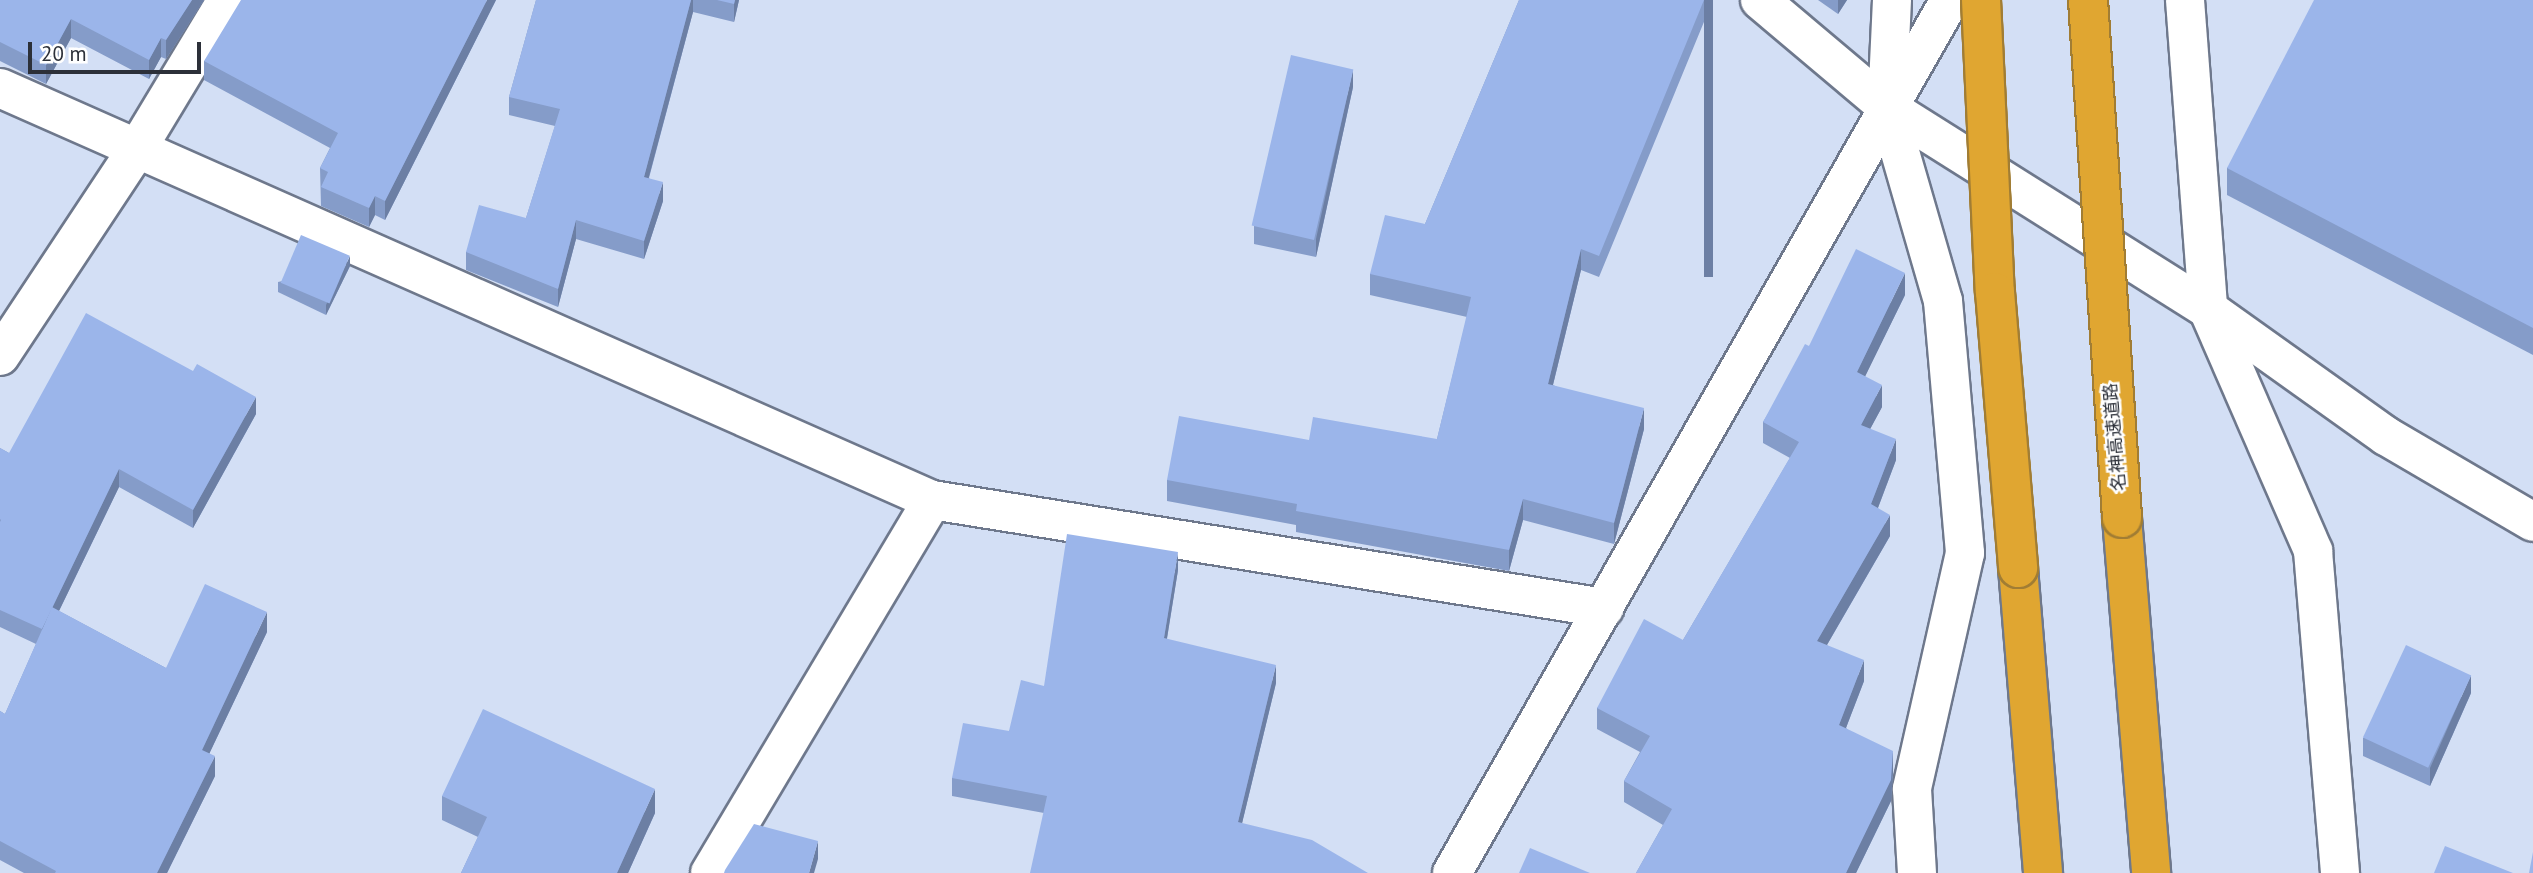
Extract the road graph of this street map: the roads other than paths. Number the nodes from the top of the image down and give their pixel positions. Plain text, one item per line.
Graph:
1 (227, 0) edge
2 (1760, 0) edge
3 (1892, 0) edge
4 (1950, 0) edge
5 (1981, 0) edge
6 (2088, 0) edge
7 (2185, 0) edge
8 (0, 88) edge
9 (1887, 107) junction
10 (137, 149) junction
11 (2207, 309) junction
12 (0, 356) edge
13 (932, 500) junction
14 (2533, 522) edge
15 (1604, 608) junction
16 (710, 873) edge
17 (1452, 873) edge
18 (1917, 873) edge
19 (2043, 873) edge
20 (2151, 873) edge
21 (2340, 873) edge

1 - 10 street
2 - 9 street
3 - 9 street
4 - 9 street
5 - 19 highway, bridge
6 - 20 highway, 名神高速道路, bridge
7 - 11 street
8 - 10 street
9 - 11 street
9 - 15 street
9 - 18 street
10 - 12 street
10 - 13 street
11 - 14 street
11 - 21 street
13 - 15 street
13 - 16 street
15 - 17 street

